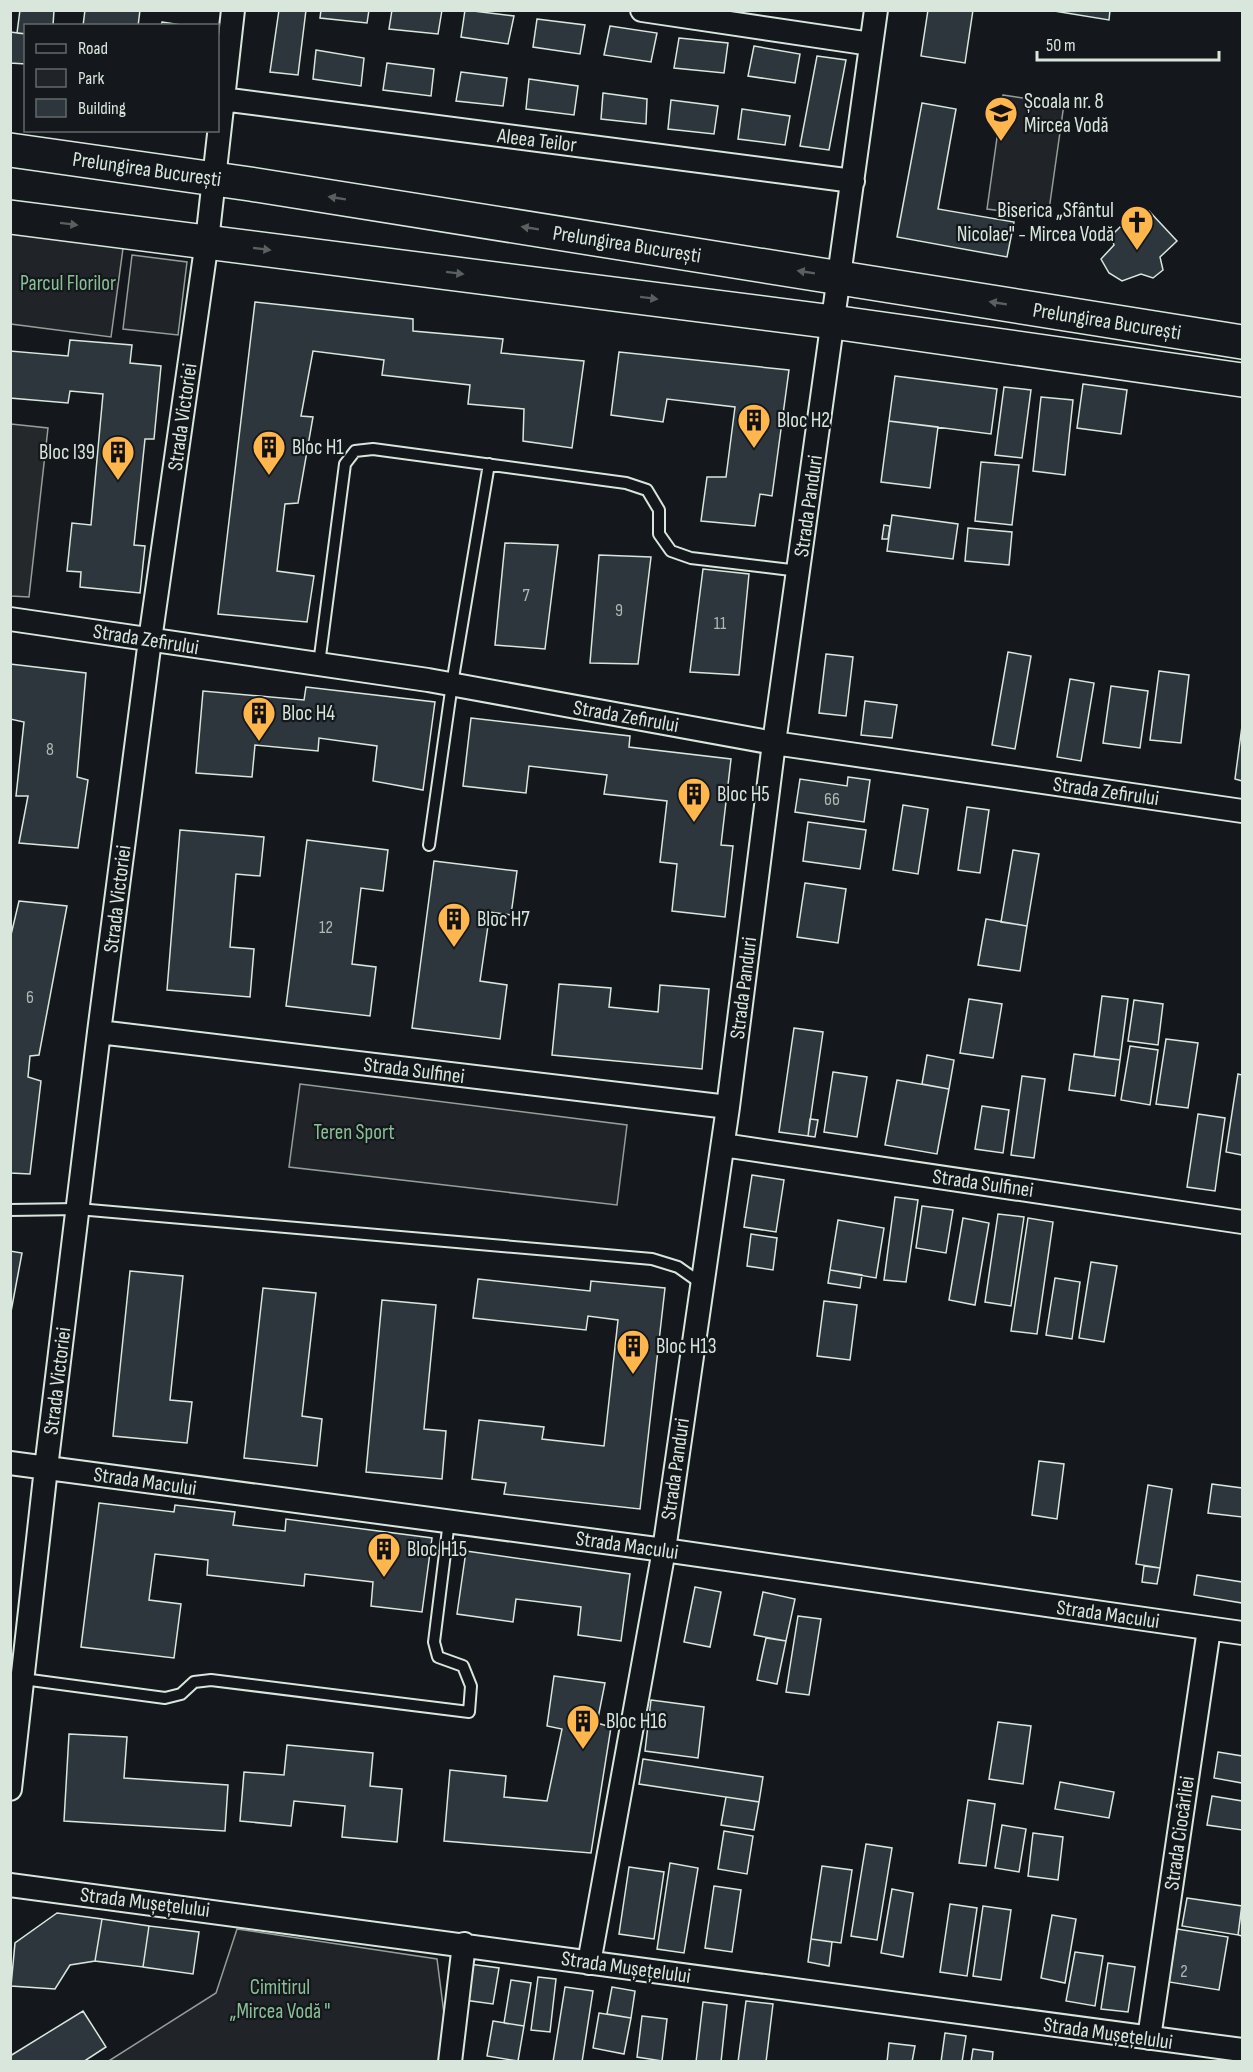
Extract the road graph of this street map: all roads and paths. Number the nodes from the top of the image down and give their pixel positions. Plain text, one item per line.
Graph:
1 (233, 10) edge
2 (642, 10) edge
3 (876, 10) edge
4 (871, 44) junction
5 (222, 99) junction
6 (219, 125) edge
7 (218, 132) edge
8 (10, 150) edge
9 (213, 178) junction
10 (852, 181) junction
11 (10, 217) edge
12 (207, 241) junction
13 (840, 278) junction
14 (833, 322) junction
15 (1242, 342) edge
16 (1242, 380) edge
17 (489, 464) junction
18 (799, 571) junction
19 (10, 619) edge
20 (150, 640) junction
21 (319, 664) junction
22 (452, 684) junction
23 (774, 743) junction
24 (1242, 811) edge
25 (429, 845) dead end
26 (99, 1032) junction
27 (728, 1107) junction
28 (723, 1145) junction
29 (78, 1209) junction
30 (10, 1210) edge
31 (1242, 1222) edge
32 (702, 1284) junction
33 (10, 1463) edge
34 (46, 1468) junction
35 (449, 1521) junction
36 (664, 1550) junction
37 (1209, 1629) junction
38 (1242, 1633) edge
39 (23, 1679) junction
40 (10, 1788) edge
41 (10, 1885) edge
42 (464, 1944) junction
43 (589, 1963) junction
44 (1149, 2038) junction
45 (1242, 2050) edge
46 (450, 2061) edge

1 - 5 street, Strada Victoriei
2 - 4 street
3 - 4 street, Strada Panduri
4 - 10 street, Strada Panduri
5 - 6 street, Strada Victoriei
5 - 10 street, Aleea Teilor
7 - 9 street, Strada Victoriei
8 - 9 main road, Prelungirea București
9 - 12 street, Strada Victoriei
13 -> 9 main road, Prelungirea București
10 - 13 street, Strada Panduri
11 -> 12 main road, Prelungirea București
12 -> 14 main road, Prelungirea București
12 - 20 street, Strada Victoriei
13 - 14 street, Strada Panduri
15 -> 13 main road, Prelungirea București
14 - 16 main road, Prelungirea București
14 - 18 street, Strada Panduri
17 - 18 lane
17 - 21 lane
17 - 22 lane
18 - 23 street, Strada Panduri
19 - 20 street, Strada Zefirului
20 - 21 street, Strada Zefirului
20 - 26 street, Strada Victoriei
21 - 22 street, Strada Zefirului
22 - 23 street, Strada Zefirului
22 - 25 lane
23 - 24 street, Strada Zefirului
23 - 27 street, Strada Panduri
26 - 27 street, Strada Sulfinei
26 - 29 street, Strada Victoriei
27 - 28 street, Strada Panduri
28 - 31 street, Strada Sulfinei
28 - 32 street, Strada Panduri
29 - 30 lane
29 - 32 lane
29 - 34 street, Strada Victoriei
32 - 36 street, Strada Panduri
33 - 34 street, Strada Macului
34 - 35 street, Strada Macului
34 - 39 street, Strada Victoriei
35 - 36 street, Strada Macului
35 - 39 lane
36 - 37 street, Strada Macului
36 - 43 street, Strada Panduri
37 - 38 street, Strada Macului
37 - 44 street, Strada Ciocârliei
39 - 40 street, Strada Victoriei
41 - 42 street, Strada Mușețelului
42 - 43 street, Strada Mușețelului
42 - 46 street
43 - 44 street, Strada Mușețelului
44 - 45 street, Strada Mușețelului

